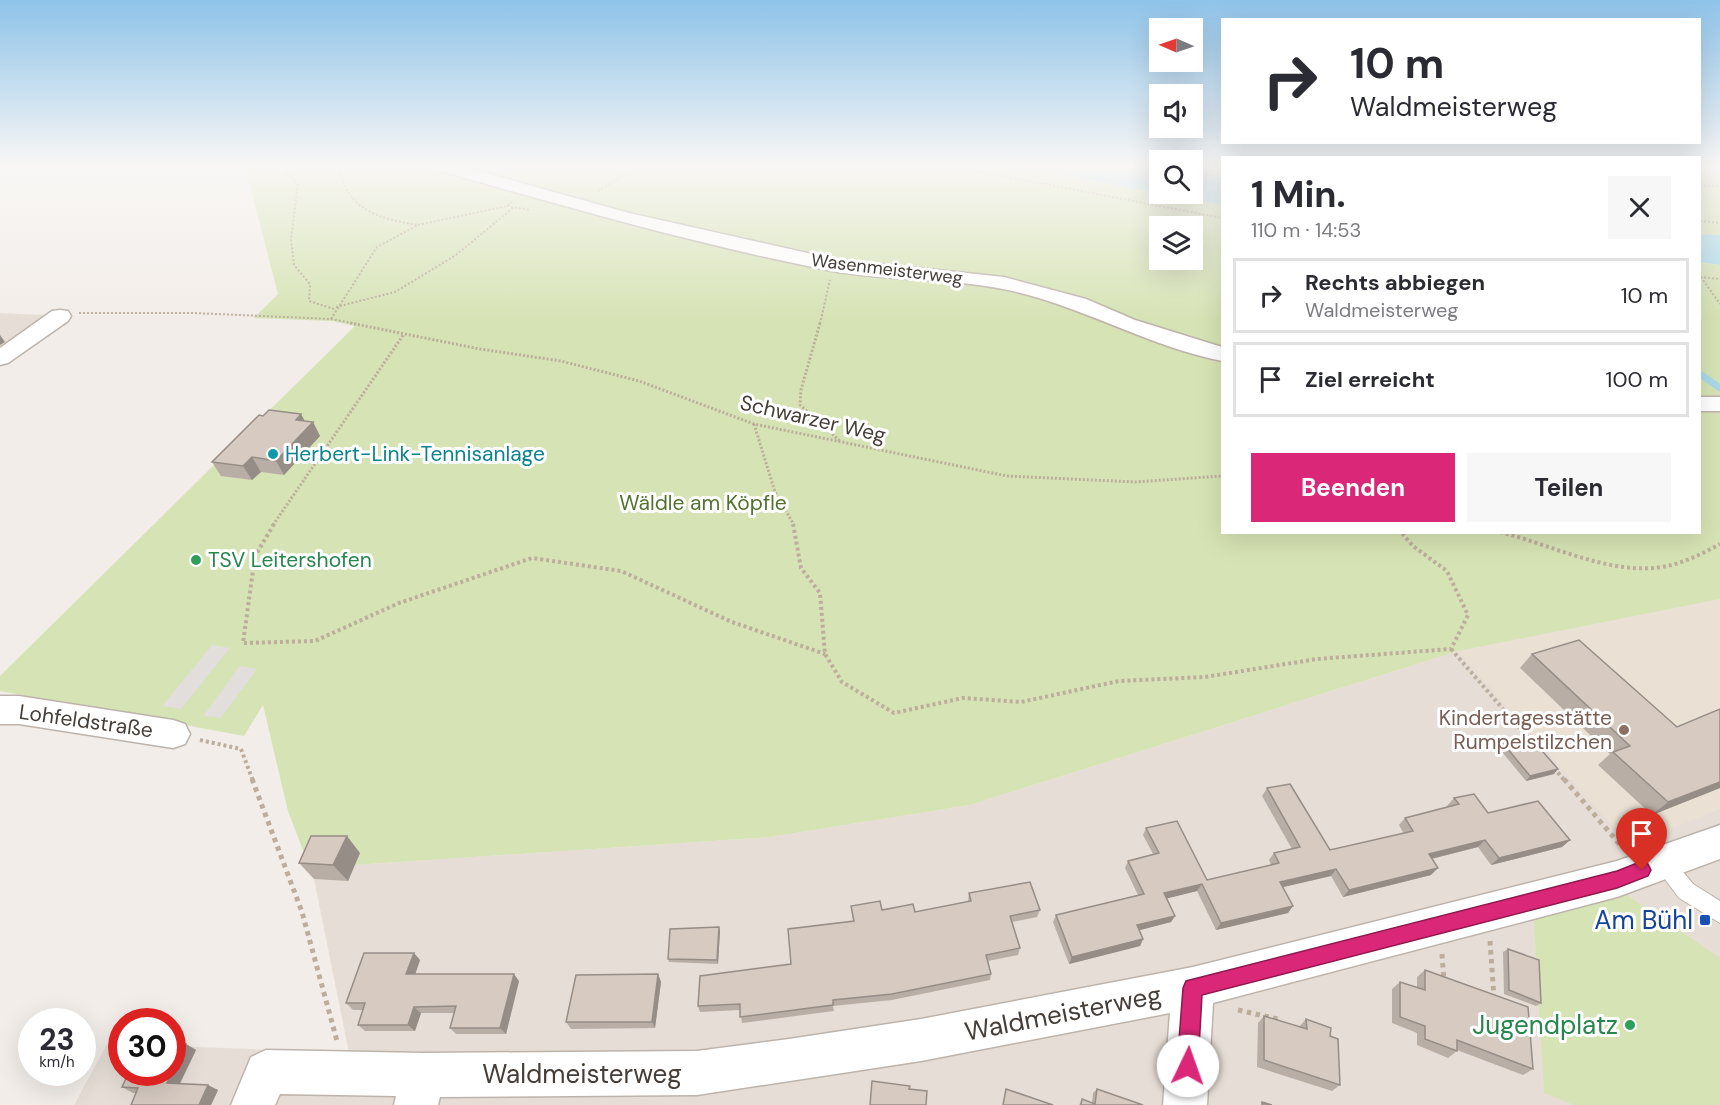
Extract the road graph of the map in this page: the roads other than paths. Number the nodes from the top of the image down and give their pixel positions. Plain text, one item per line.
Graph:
1 (632, 218) edge
2 (60, 316) road end
3 (1221, 354) edge
4 (0, 358) edge
5 (1701, 404) edge
6 (1720, 404) edge
7 (0, 710) edge
8 (173, 734) road end
9 (1720, 843) edge
10 (1652, 867) junction
11 (1720, 913) edge
12 (1193, 988) junction
13 (420, 1090) edge
14 (253, 1105) edge
15 (1185, 1105) edge

1 - 3 street, Wasenmeisterweg
2 - 4 street
5 - 6 street
7 - 8 street, Lohfeldstraße
9 - 10 street, Waldmeisterweg
10 - 11 lane
10 - 12 street, Waldmeisterweg
12 - 13 street, Waldmeisterweg
12 - 15 street
13 - 14 street, Waldmeisterweg

